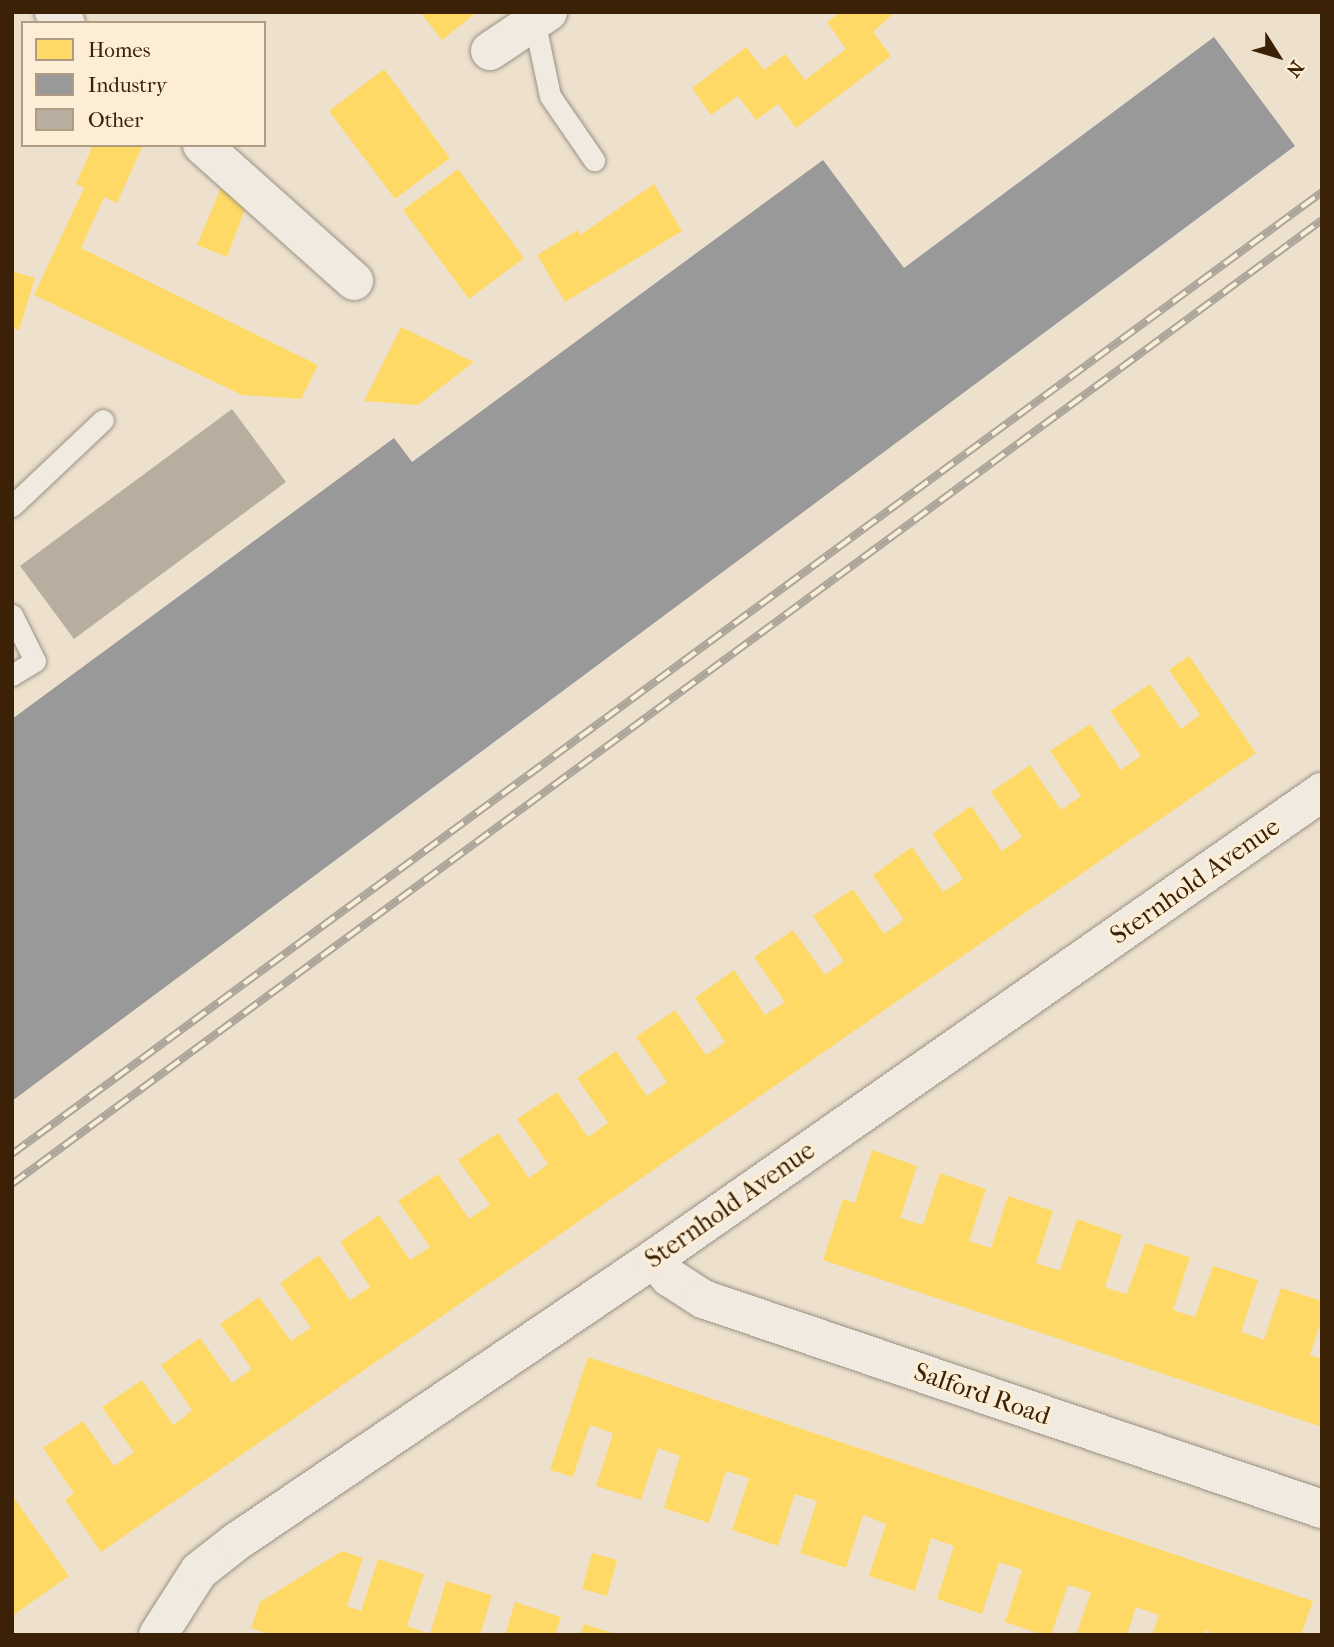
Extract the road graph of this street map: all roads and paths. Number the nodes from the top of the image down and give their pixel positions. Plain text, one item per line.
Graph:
1 (538, 18) edge
2 (489, 51) dead end
3 (204, 147) edge
4 (594, 160) dead end
5 (354, 281) dead end
6 (103, 420) dead end
7 (12, 506) edge
8 (12, 615) edge
9 (12, 675) edge
10 (1322, 792) edge
11 (655, 1258) junction
12 (1322, 1509) edge
13 (158, 1635) edge

1 - 2 street
1 - 4 lane
3 - 5 street
6 - 7 lane
8 - 9 lane
10 - 11 street, Sternhold Avenue
11 - 12 street, Salford Road
11 - 13 street, Sternhold Avenue

